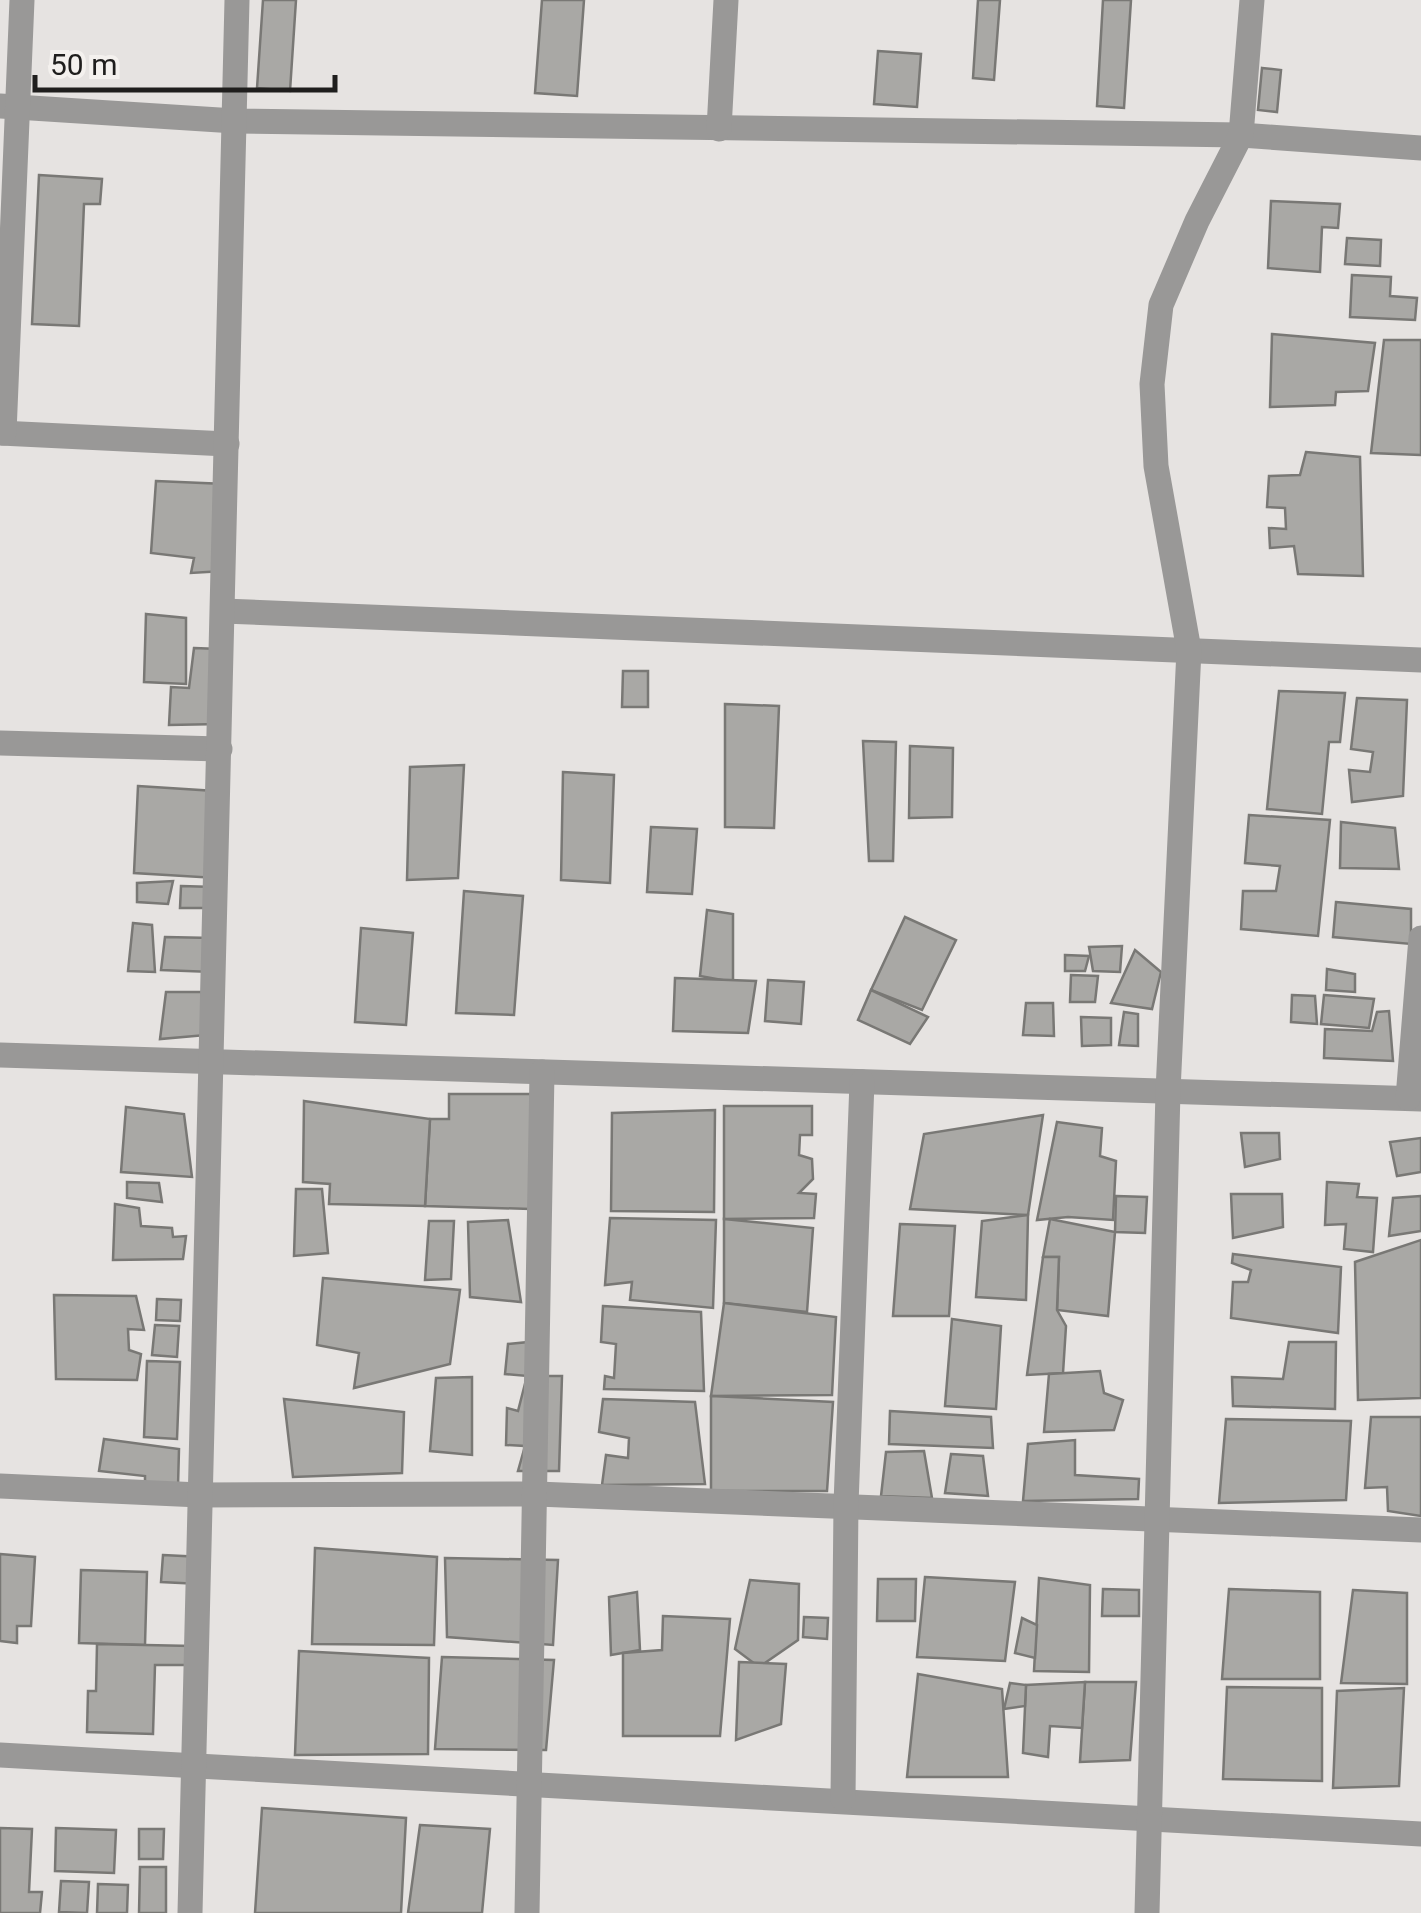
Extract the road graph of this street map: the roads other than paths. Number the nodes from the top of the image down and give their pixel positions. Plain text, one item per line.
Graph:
1 (22, 0) edge
2 (237, 0) edge
3 (726, 0) edge
4 (1252, 0) edge
5 (8, 106) edge
6 (235, 121) junction
7 (719, 129) junction
8 (1242, 135) junction
9 (1421, 148) edge
10 (2, 433) edge
11 (228, 444) junction
12 (224, 612) junction
13 (1189, 650) junction
14 (1421, 660) edge
15 (0, 743) edge
16 (220, 750) junction
17 (1421, 938) edge
18 (0, 1055) edge
19 (212, 1062) junction
20 (542, 1072) junction
21 (862, 1082) junction
22 (1168, 1091) junction
23 (1414, 1098) edge
24 (0, 1486) edge
25 (536, 1494) junction
26 (200, 1495) junction
27 (846, 1504) junction
28 (1160, 1516) junction
29 (1421, 1530) edge
30 (0, 1755) edge
31 (193, 1769) junction
32 (529, 1783) junction
33 (844, 1799) junction
34 (1150, 1817) junction
35 (1421, 1834) edge
36 (190, 1913) edge
37 (527, 1913) edge
38 (1147, 1913) edge

1 - 5 street
2 - 6 street
3 - 7 street
4 - 8 street
5 - 6 street
5 - 10 street
6 - 7 street
6 - 11 street
7 - 8 street
8 - 9 street
8 - 13 street
10 - 11 street
11 - 12 street
12 - 13 street
12 - 16 street
13 - 14 street
13 - 22 street
15 - 16 street
16 - 19 street
17 - 23 street
18 - 19 street
19 - 20 street
19 - 26 street
20 - 21 street
20 - 25 street
21 - 22 street
21 - 27 street
22 - 23 street
22 - 28 street
24 - 26 street
25 - 26 street
25 - 27 street
25 - 32 street
26 - 31 street
27 - 28 street
27 - 33 street
28 - 29 street
28 - 34 street
30 - 31 street
31 - 32 street
31 - 36 street
32 - 33 street
32 - 37 street
33 - 34 street
34 - 35 street
34 - 38 street

